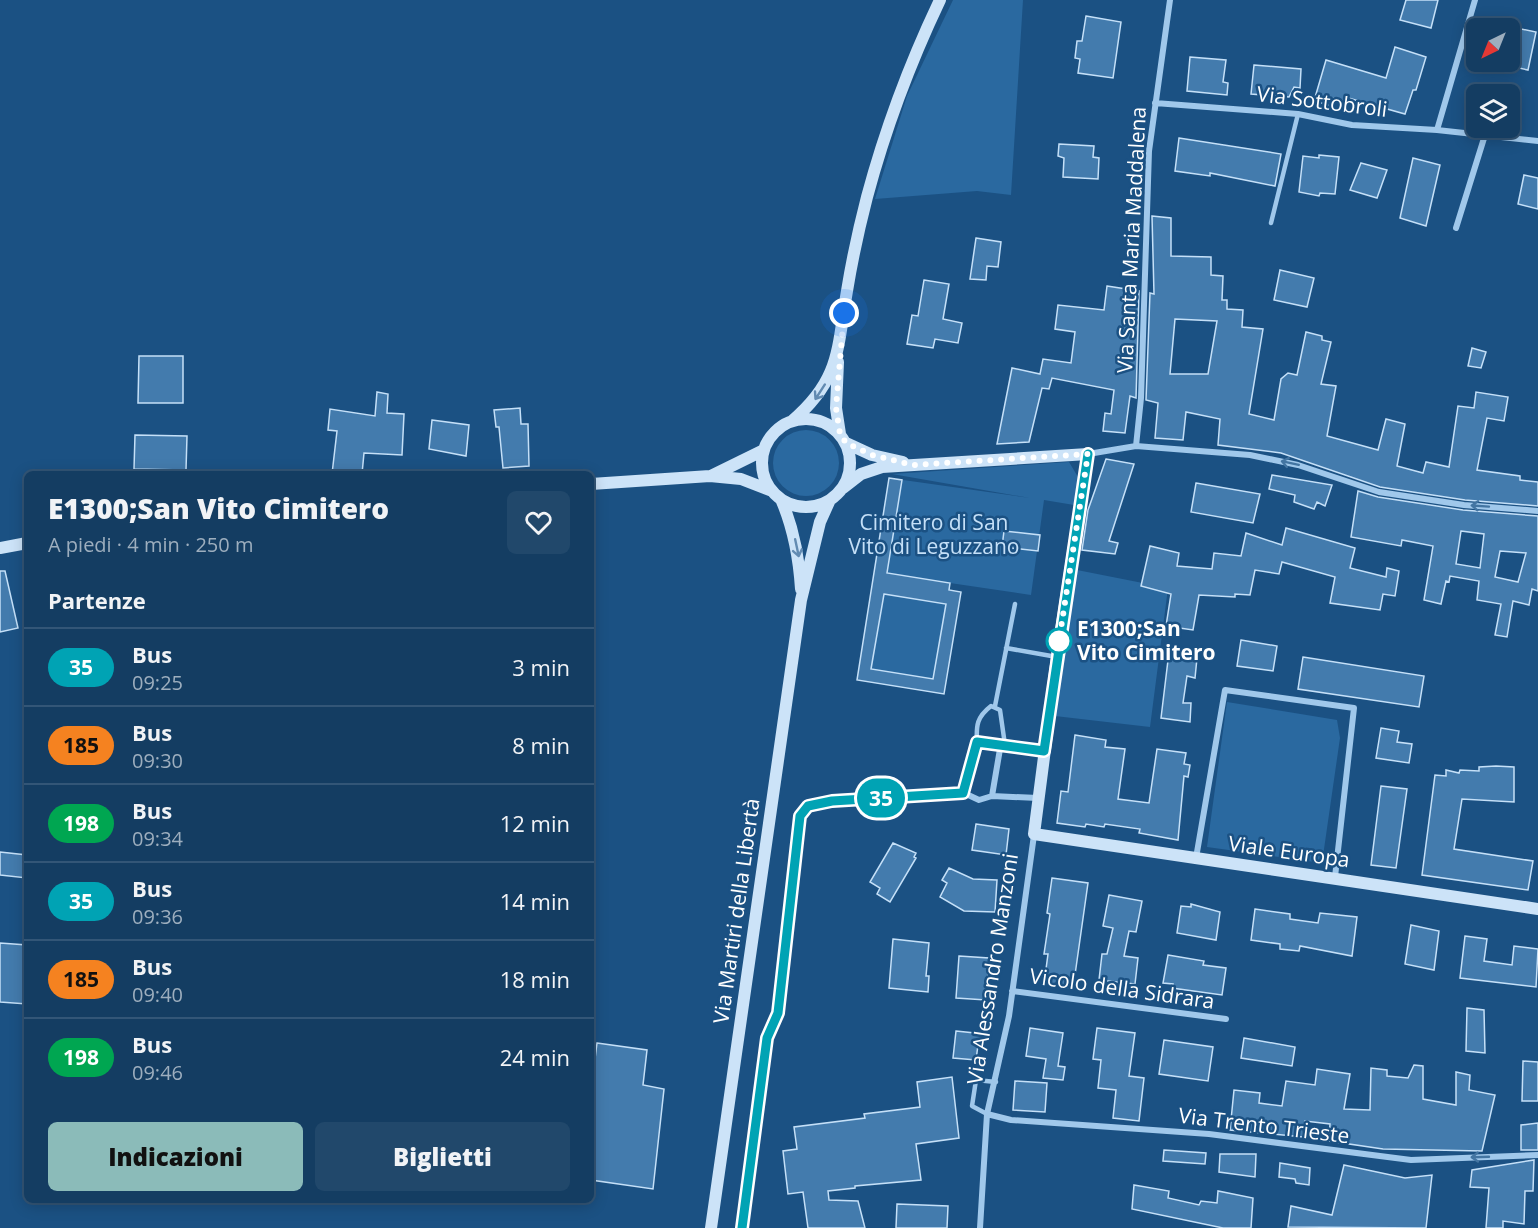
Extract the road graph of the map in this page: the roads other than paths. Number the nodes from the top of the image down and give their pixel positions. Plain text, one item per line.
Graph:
1 (940, 0) edge
2 (1170, 0) edge
3 (1475, 0) edge
4 (1155, 103) junction
5 (1298, 114) junction
6 (1437, 130) junction
7 (1466, 133) edge
8 (1484, 138) edge
9 (1512, 138) edge
10 (1538, 141) edge
11 (1271, 224) dead end
12 (1456, 228) dead end
13 (838, 355) junction
14 (792, 421) junction
15 (843, 438) junction
16 (1136, 446) junction
17 (764, 450) junction
18 (1088, 454) junction
19 (913, 465) junction
20 (710, 476) junction
21 (594, 484) edge
22 (843, 488) junction
23 (776, 495) junction
24 (830, 501) junction
25 (1538, 511) edge
26 (24, 544) edge
27 (0, 548) edge
28 (801, 600) junction
29 (1015, 604) dead end
30 (1006, 648) junction
31 (1057, 657) junction
32 (995, 706) junction
33 (977, 742) junction
34 (996, 743) junction
35 (1005, 745) junction
36 (1044, 751) junction
37 (963, 793) junction
38 (992, 796) junction
39 (1039, 798) junction
40 (1034, 834) junction
41 (1196, 858) junction
42 (1335, 877) junction
43 (1538, 909) edge
44 (1012, 991) junction
45 (1227, 1020) dead end
46 (996, 1082) junction
47 (987, 1114) junction
48 (1538, 1155) edge
49 (711, 1228) edge
50 (742, 1228) edge
51 (980, 1228) edge

1 - 13 main road
2 - 4 street, Via Santa Maria Maddalena
3 - 6 street
4 - 5 street, Via Sottobroli
4 - 16 street, Via Santa Maria Maddalena
5 - 6 street, Via Sottobroli
5 - 11 lane
6 - 7 street, Via Sottobroli
8 - 12 street
9 - 10 street, Via Sottobroli
13 -> 14 main road
13 - 15 main road
14 - 15 main road
14 - 17 main road
15 - 19 main road
15 - 22 main road
16 - 18 street
25 -> 16 street
17 - 20 main road
17 - 23 main road
18 - 19 main road
18 - 31 main road, Via Alessandro Manzoni
19 - 22 main road
20 - 21 main road
20 - 23 main road
22 - 24 main road
23 - 24 main road
23 -> 28 main road, Via Martiri della Libertà
24 - 28 main road, Via Martiri della Libertà
26 - 27 main road
28 - 49 main road, Via Martiri della Libertà
29 - 30 lane
30 - 31 lane
30 - 32 lane
31 - 36 main road, Via Alessandro Manzoni
32 - 33 lane
32 - 35 lane
33 - 34 street
33 - 37 street
34 - 35 street
34 - 38 street
35 - 36 street
36 - 39 main road, Via Alessandro Manzoni
37 - 38 street
37 - 50 street
38 - 39 street
39 - 40 main road, Via Alessandro Manzoni
40 - 41 main road, Viale Europa
40 - 44 street, Via Alessandro Manzoni
41 - 42 main road, Viale Europa
41 - 42 street
42 - 43 main road, Viale Europa
44 - 45 street, Vicolo della Sidrara
44 - 46 street, Via Alessandro Manzoni
46 - 47 street, Via Alessandro Manzoni
46 - 47 lane
48 -> 47 street, Via Trento Trieste
47 - 51 street, Via Alessandro Manzoni

